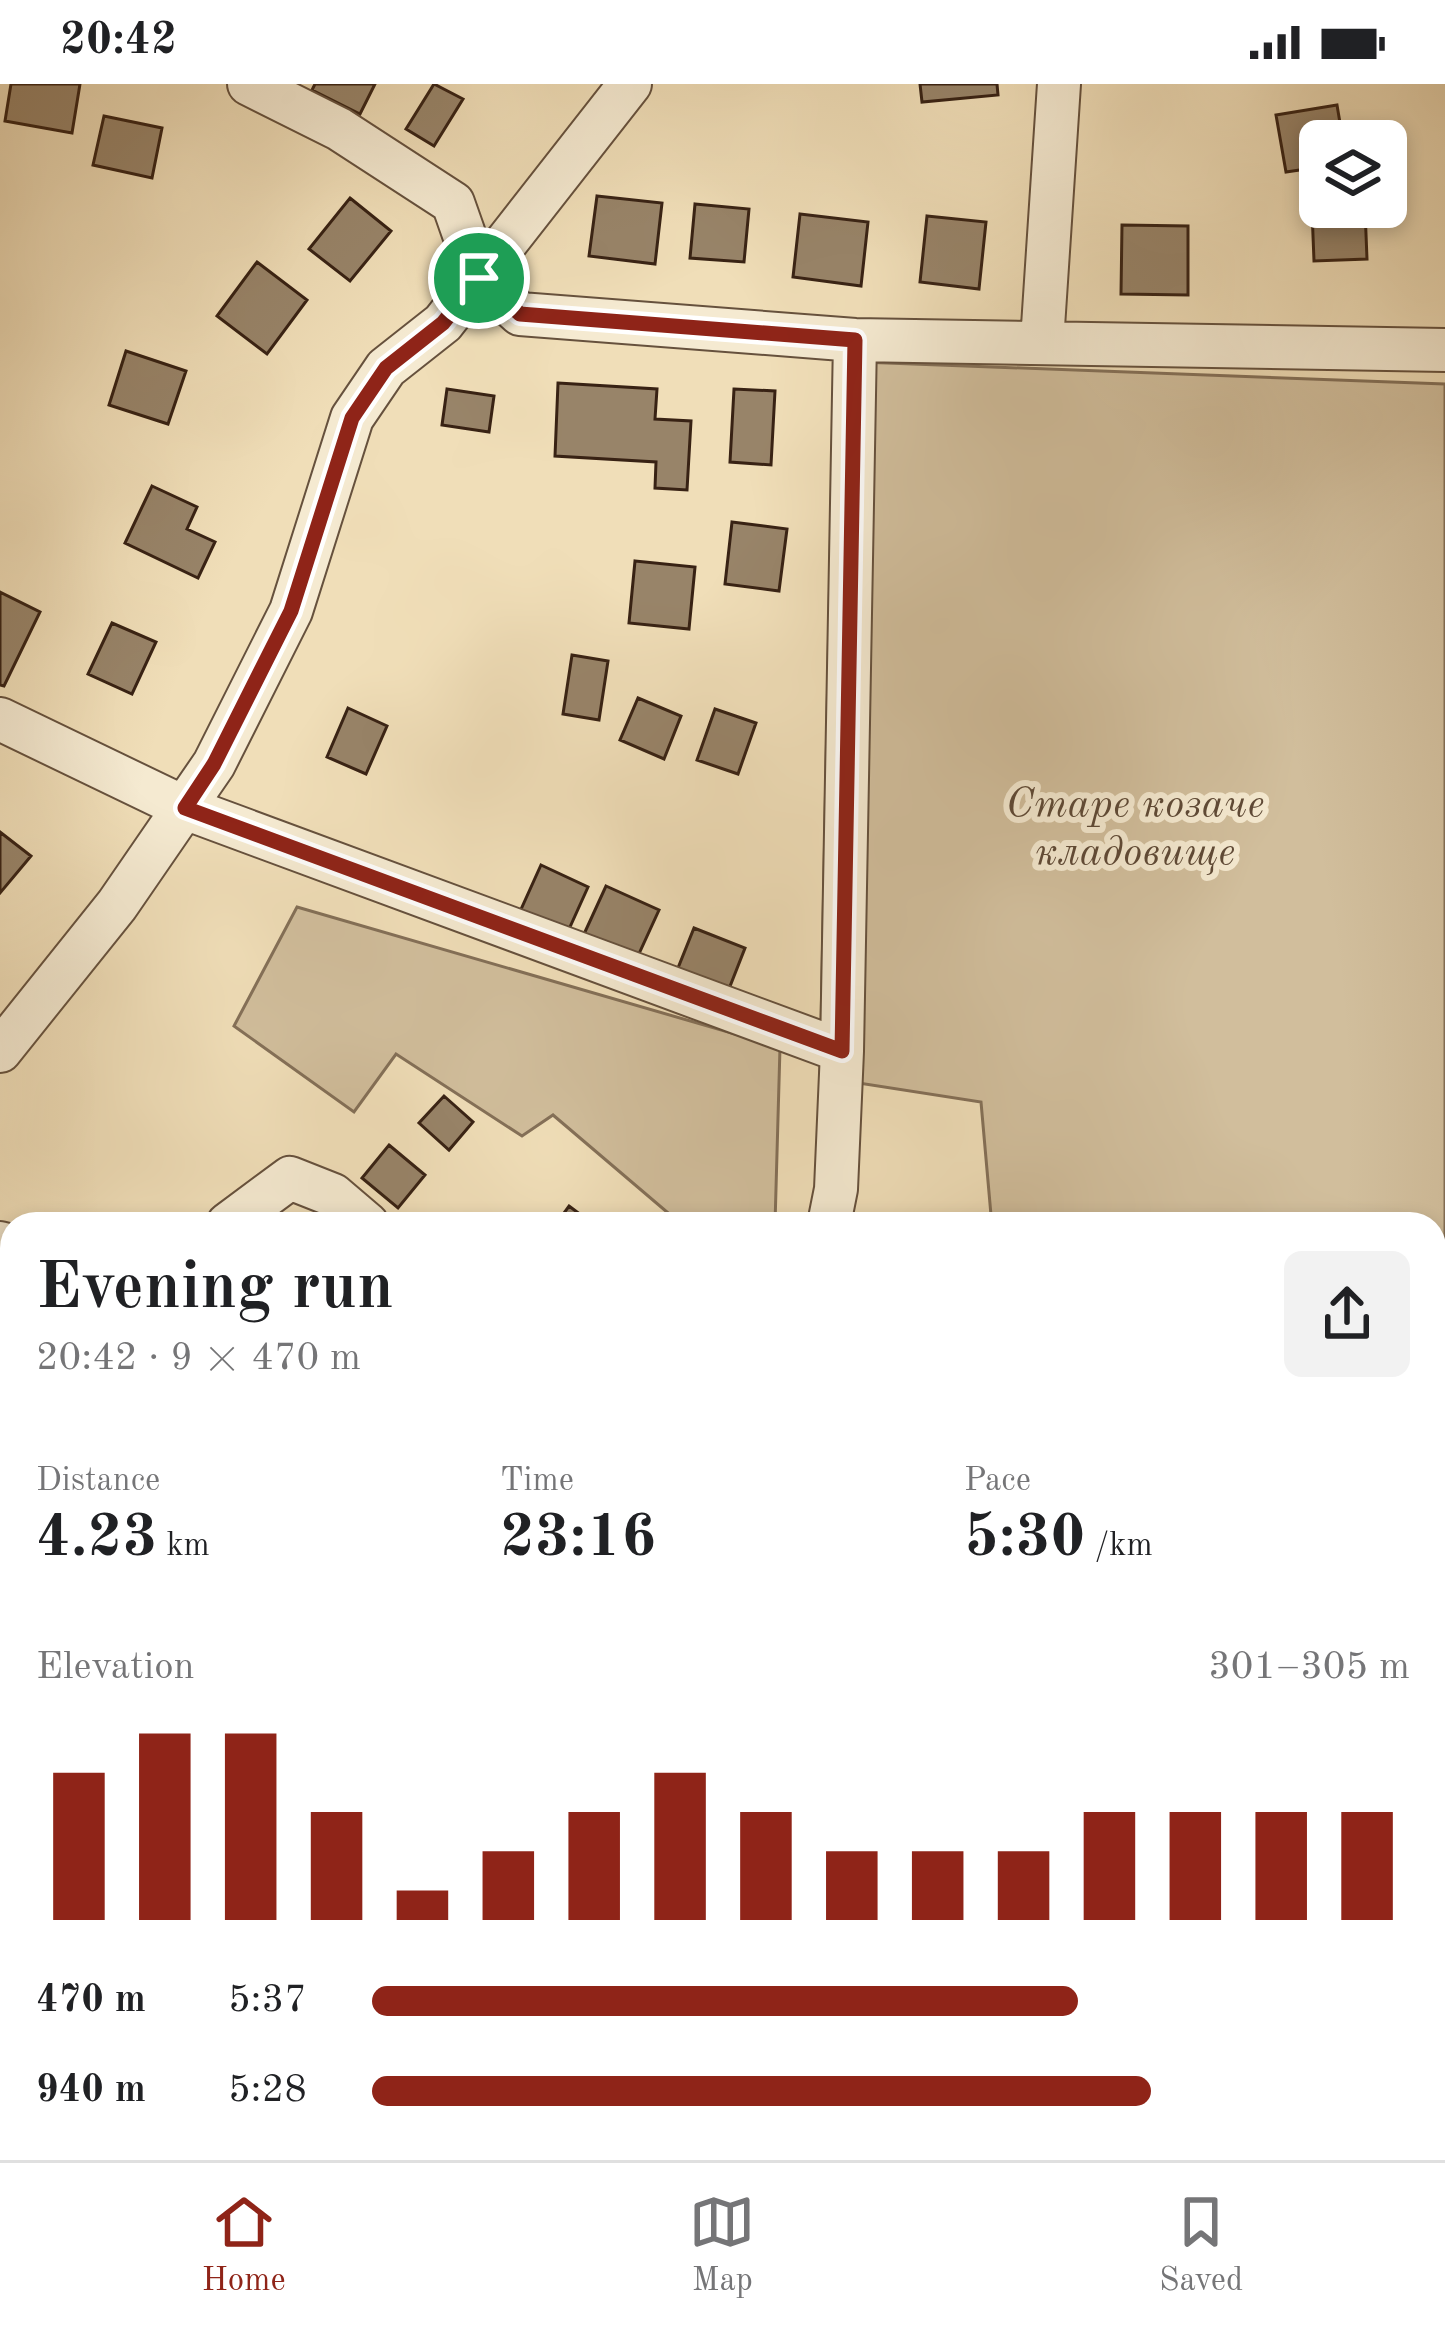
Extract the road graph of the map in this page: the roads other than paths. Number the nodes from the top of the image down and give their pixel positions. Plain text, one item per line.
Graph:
1 (249, 84) edge
2 (630, 84) edge
3 (1059, 84) edge
4 (479, 278) junction
5 (855, 340) junction
6 (1042, 342) junction
7 (1445, 350) edge
8 (0, 719) edge
9 (185, 808) junction
10 (0, 1051) edge
11 (842, 1051) junction
12 (245, 1212) edge
13 (352, 1212) edge
14 (831, 1212) edge

1 - 4 street
2 - 4 street
3 - 6 street
4 - 5 street
4 - 9 street
5 - 6 street
5 - 11 street
6 - 7 street
8 - 9 street
9 - 10 street
9 - 11 street
11 - 14 street
12 - 13 street

